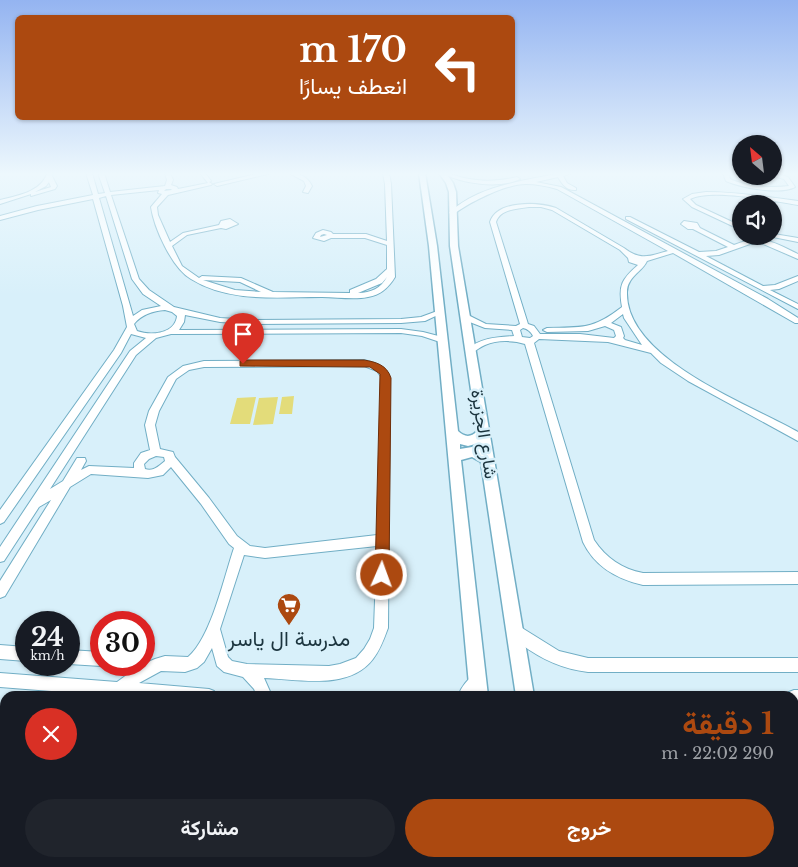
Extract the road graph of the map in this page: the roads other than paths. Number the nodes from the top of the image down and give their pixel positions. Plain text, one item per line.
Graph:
1 (15, 213) edge
2 (36, 213) edge
3 (101, 213) edge
4 (114, 213) edge
5 (156, 213) edge
6 (389, 213) edge
7 (428, 213) edge
8 (452, 213) edge
9 (498, 213) edge
10 (559, 213) edge
11 (605, 213) edge
12 (619, 213) edge
13 (710, 213) edge
14 (0, 218) edge
15 (682, 221) dead end
16 (732, 224) edge
17 (0, 225) edge
18 (221, 226) dead end
19 (389, 228) junction
20 (171, 233) junction
21 (330, 236) dead end
22 (366, 236) junction
23 (782, 238) edge
24 (798, 240) edge
25 (390, 244) junction
26 (169, 245) junction
27 (735, 248) junction
28 (674, 251) junction
29 (694, 253) junction
30 (716, 255) junction
31 (798, 257) edge
32 (632, 259) junction
33 (643, 262) junction
34 (712, 262) junction
35 (633, 272) junction
36 (191, 276) junction
37 (798, 278) edge
38 (224, 280) junction
39 (255, 286) junction
40 (776, 287) junction
41 (218, 288) junction
42 (760, 288) junction
43 (244, 294) junction
44 (772, 294) junction
45 (275, 295) junction
46 (798, 307) edge
47 (624, 309) junction
48 (175, 310) junction
49 (440, 312) junction
50 (465, 317) junction
51 (798, 321) edge
52 (607, 324) junction
53 (630, 324) junction
54 (130, 326) junction
55 (521, 327) junction
56 (169, 332) junction
57 (154, 336) junction
58 (530, 337) junction
59 (640, 337) junction
60 (617, 339) junction
61 (442, 340) junction
62 (471, 350) junction
63 (654, 353) junction
64 (452, 432) junction
65 (483, 432) junction
66 (798, 437) edge
67 (76, 439) junction
68 (156, 452) junction
69 (455, 458) junction
70 (170, 459) junction
71 (488, 460) junction
72 (81, 461) junction
73 (89, 470) junction
74 (144, 473) junction
75 (70, 482) junction
76 (34, 505) junction
77 (1, 515) edge
78 (383, 540) junction
79 (240, 547) junction
80 (0, 557) edge
81 (798, 578) edge
82 (0, 592) edge
83 (514, 630) junction
84 (212, 648) junction
85 (0, 652) edge
86 (15, 653) edge
87 (155, 664) edge
88 (161, 664) junction
89 (798, 665) edge
90 (247, 671) junction
91 (0, 680) edge
92 (478, 680) junction
93 (118, 690) junction
94 (133, 691) edge
95 (262, 691) edge
96 (470, 691) edge
97 (479, 691) edge
98 (524, 691) edge

1 - 14 street
2 - 17 street
3 - 54 street
4 - 48 street
5 - 20 street
6 - 19 street
7 - 49 main road, شارع الجزيرة
8 - 50 main road, شارع الجزيرة
9 - 55 street
10 - 32 street
11 - 28 street
12 - 29 street
13 - 16 street
15 - 27 street
18 - 20 street
19 - 22 street
19 - 25 street
20 - 26 street
20 - 26 street
21 - 22 street
22 - 25 street
23 - 24 street
25 - 45 street
26 - 36 street
27 - 30 street
27 - 31 street
28 - 33 street
28 - 51 street
29 - 30 street
29 - 34 street
30 - 34 street
32 - 33 street
32 - 35 street
33 - 35 street
34 - 42 street
35 - 47 street
36 - 38 street
36 - 41 street
37 - 40 street
38 - 39 street
38 - 41 street
39 - 43 street
39 - 45 street
40 - 42 street
40 - 44 street
41 - 43 street
42 - 44 street
43 - 45 street
44 - 46 street
47 - 52 street
47 - 53 street
48 - 49 street
48 - 54 street
48 - 56 street
49 - 61 main road, شارع الجزيرة
50 - 55 street
50 - 62 main road, شارع الجزيرة
52 - 53 street
52 - 58 street
52 - 60 street
53 - 59 street
54 - 57 street
54 - 77 street
55 - 58 street
55 - 58 street
56 - 57 street
56 - 61 street
57 - 67 street
58 - 60 street
58 - 62 street
58 - 81 street
59 - 60 street
59 - 63 street
60 - 63 street
61 - 64 main road, شارع الجزيرة
62 - 65 main road, شارع الجزيرة
63 - 66 street
64 - 65 main road
64 - 69 main road, شارع الجزيرة
65 - 71 main road, شارع الجزيرة
67 - 72 street
67 - 76 street
68 - 70 street
68 - 74 street
68 - 78 street
69 - 71 main road
69 - 92 main road, شارع الجزيرة
70 - 74 street
70 - 79 street
71 - 83 main road, شارع الجزيرة
72 - 73 street
72 - 75 street
73 - 74 street
73 - 75 street
75 - 76 street
75 - 82 street
76 - 80 street
78 - 79 street
78 - 90 street
79 - 84 street
83 - 89 street
83 - 98 main road, شارع الجزيرة
84 - 88 street
84 - 90 street
85 - 86 street
87 - 88 street
88 - 93 street
90 - 95 street
91 - 93 street
92 - 96 street
92 - 97 main road, شارع الجزيرة
93 - 94 street

